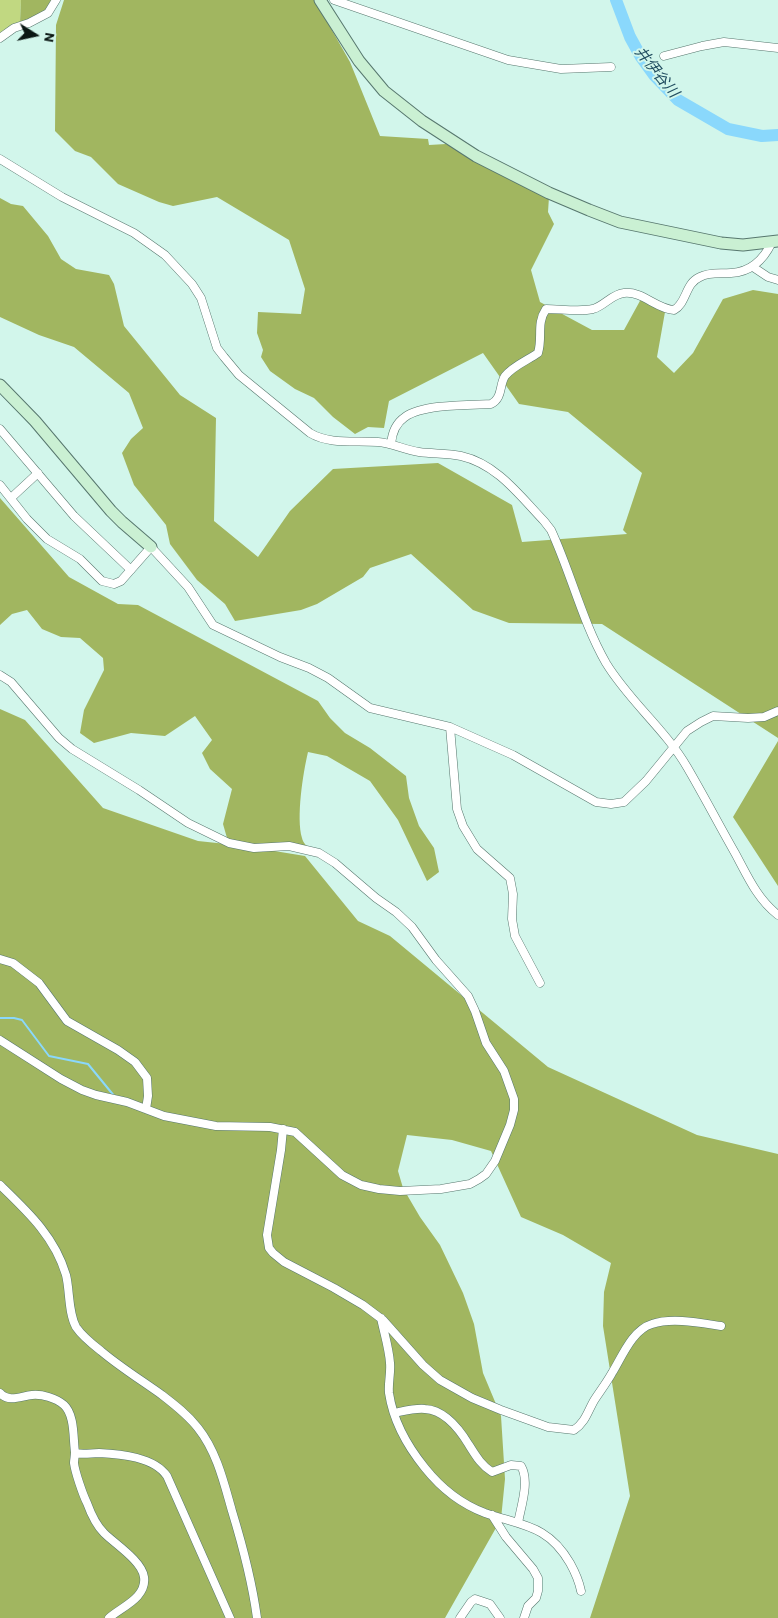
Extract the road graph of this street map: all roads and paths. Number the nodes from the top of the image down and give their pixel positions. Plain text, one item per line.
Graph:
1 (56, 0) edge
2 (320, 0) edge
3 (334, 0) edge
4 (0, 38) edge
5 (778, 48) edge
6 (664, 56) dead end
7 (611, 66) dead end
8 (0, 159) edge
9 (775, 242) edge
10 (753, 267) junction
11 (778, 280) edge
12 (0, 384) edge
13 (0, 429) edge
14 (391, 444) junction
15 (38, 473) junction
16 (0, 485) edge
17 (11, 498) junction
18 (151, 547) junction
19 (131, 570) junction
20 (0, 676) edge
21 (778, 711) edge
22 (450, 727) junction
23 (674, 746) junction
24 (778, 915) edge
25 (0, 959) edge
26 (540, 983) dead end
27 (0, 1040) edge
28 (146, 1110) junction
29 (283, 1129) junction
30 (0, 1185) edge
31 (381, 1318) junction
32 (721, 1326) dead end
33 (0, 1393) edge
34 (394, 1413) junction
35 (75, 1454) junction
36 (492, 1515) junction
37 (518, 1522) junction
38 (581, 1592) dead end
39 (109, 1618) edge
40 (230, 1618) edge
41 (258, 1618) edge
42 (460, 1618) edge
43 (500, 1618) edge
44 (524, 1618) edge

1 - 4 street
2 - 9 street
3 - 7 street
5 - 6 street
8 - 14 street
9 - 10 street
10 - 11 street
10 - 14 street
12 - 18 street
13 - 15 street
14 - 23 street
15 - 17 street
15 - 19 street
16 - 17 street
17 - 19 street
18 - 19 street
18 - 22 street
20 - 29 street
21 - 23 street
22 - 23 street
22 - 26 street
23 - 24 street
25 - 28 street
27 - 28 street
28 - 29 street
29 - 31 street
30 - 41 street
31 - 32 street
31 - 34 street
33 - 35 street
34 - 36 street
34 - 37 street
35 - 39 street
35 - 40 street
36 - 37 street
36 - 44 street
37 - 38 street
42 - 43 street

